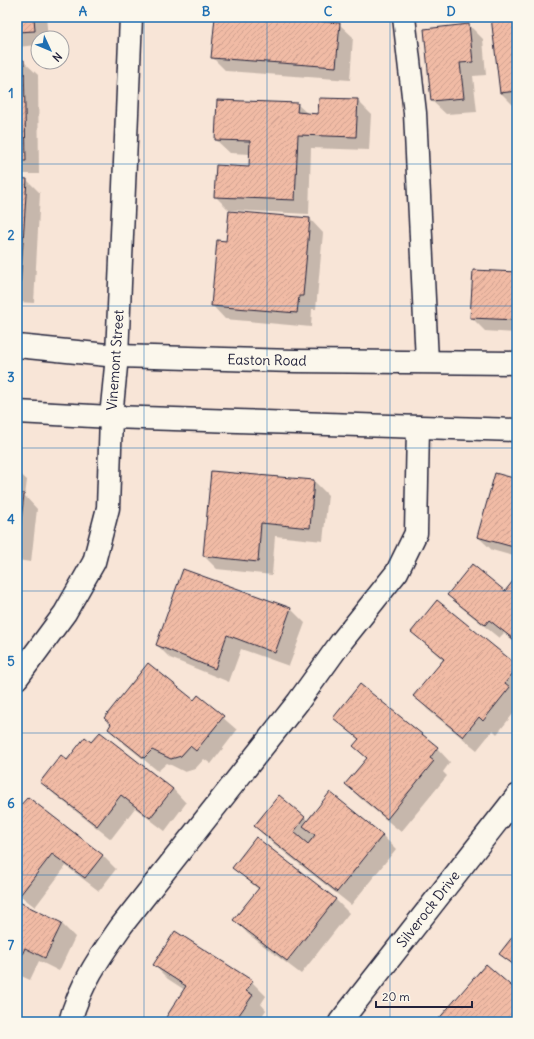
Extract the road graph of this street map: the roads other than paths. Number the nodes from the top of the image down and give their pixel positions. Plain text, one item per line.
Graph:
1 (131, 17) edge
2 (404, 17) edge
3 (17, 346) edge
4 (117, 356) junction
5 (427, 361) junction
6 (517, 363) edge
7 (17, 412) edge
8 (111, 417) junction
9 (418, 427) junction
10 (517, 430) edge
11 (17, 678) edge
12 (517, 796) edge
13 (70, 1022) edge
14 (340, 1022) edge

1 - 4 main road, Vinemont Street
2 - 5 main road
3 - 4 main road, Easton Road
4 - 5 main road, Easton Road
4 - 8 main road, Vinemont Street
5 - 6 main road, Easton Road
7 - 8 main road
8 - 9 main road
8 - 11 main road, Vinemont Street
9 - 10 main road
9 - 13 main road
12 - 14 main road, Silverock Drive

